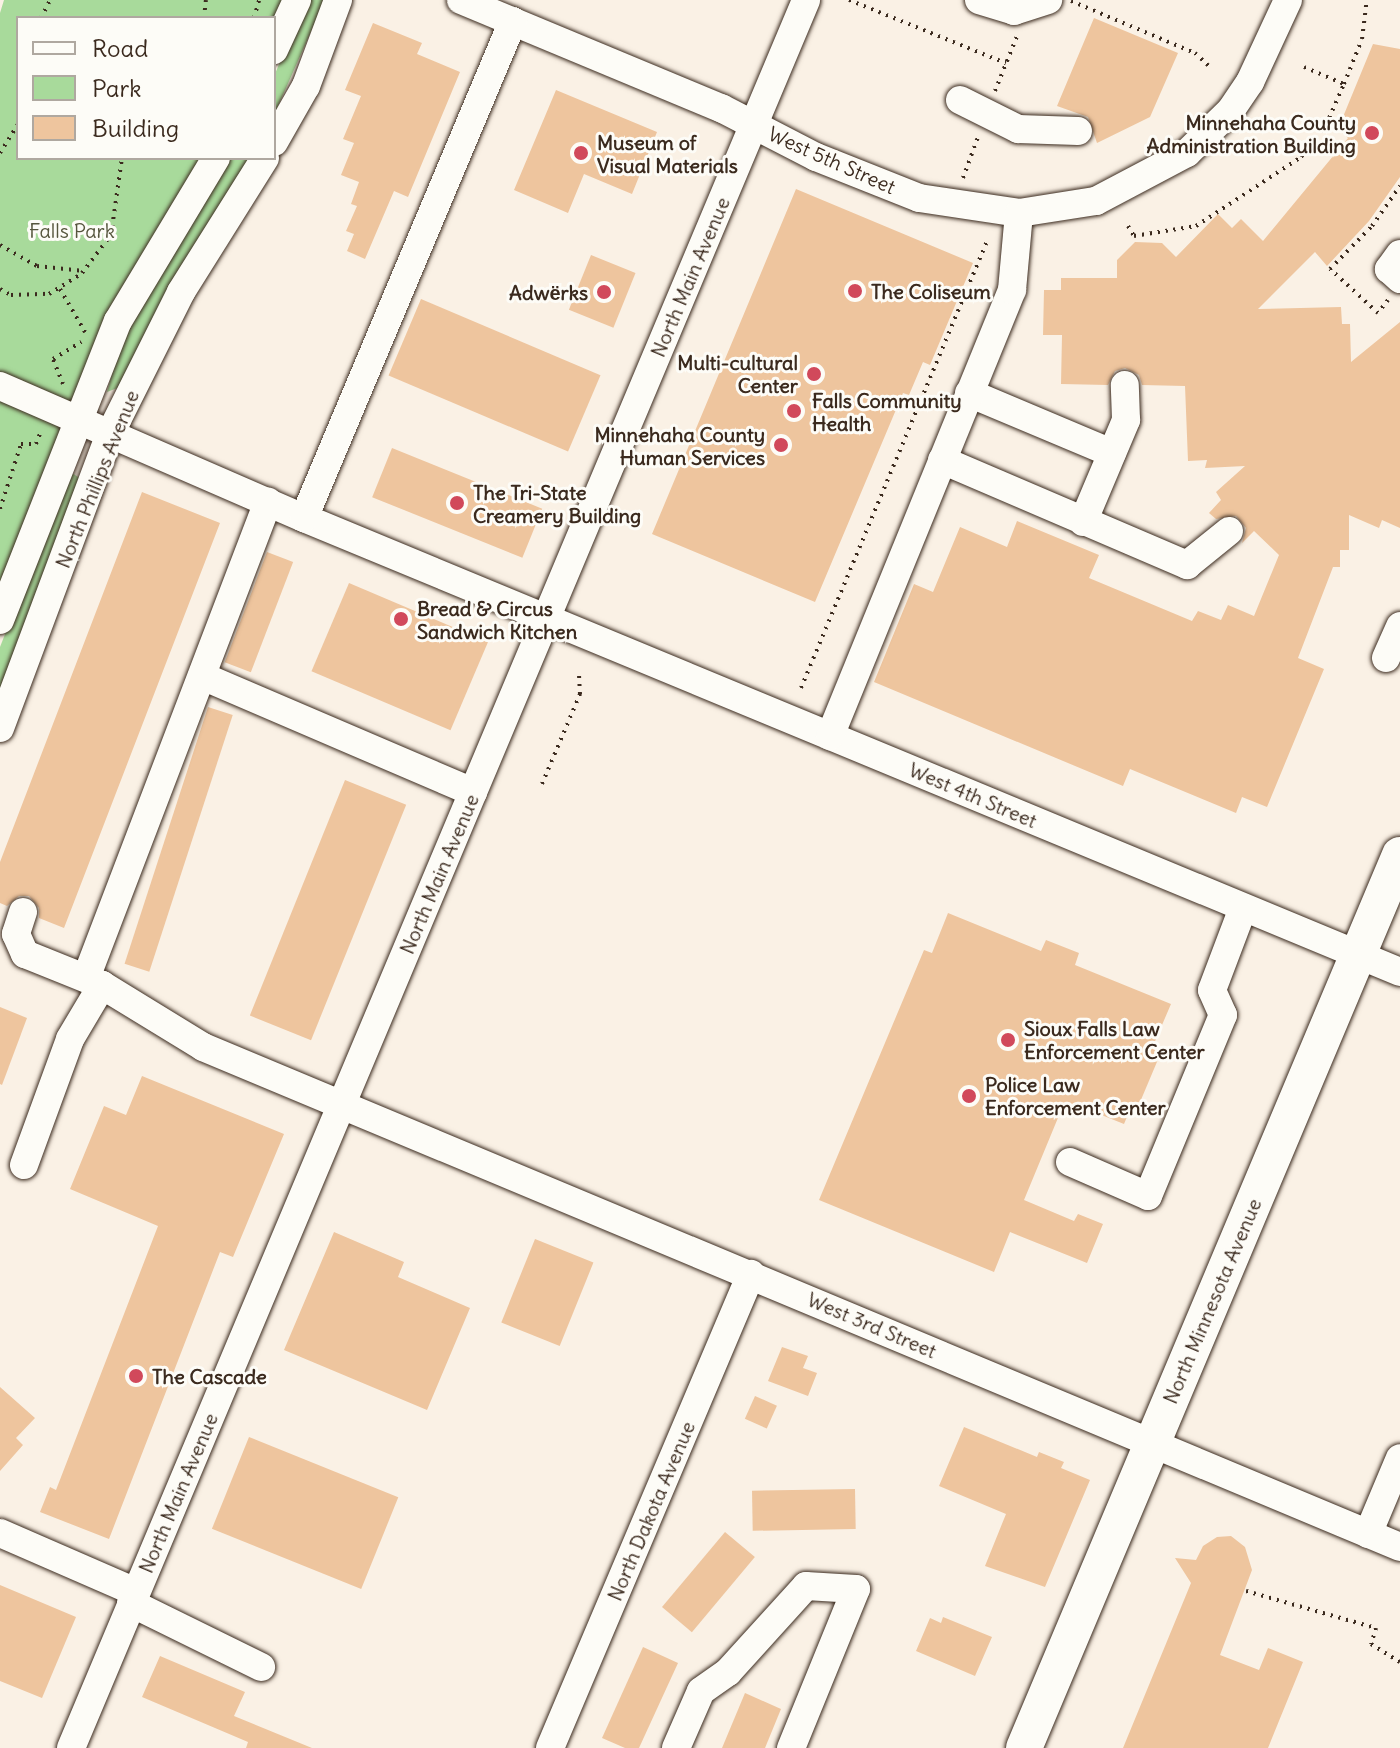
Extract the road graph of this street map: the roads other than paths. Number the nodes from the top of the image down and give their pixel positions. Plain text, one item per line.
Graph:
1 (297, 0) edge
2 (338, 0) edge
3 (461, 0) edge
4 (806, 0) edge
5 (979, 0) edge
6 (1048, 0) edge
7 (1282, 2) edge
8 (513, 21) junction
9 (276, 46) edge
10 (960, 100) dead end
11 (755, 124) junction
12 (1078, 131) dead end
13 (276, 138) edge
14 (215, 160) edge
15 (264, 160) edge
16 (1019, 213) junction
17 (1400, 254) edge
18 (1400, 279) edge
19 (1125, 385) dead end
20 (0, 386) edge
21 (969, 393) junction
22 (76, 420) junction
23 (110, 434) junction
24 (1112, 453) junction
25 (942, 460) junction
26 (268, 502) junction
27 (304, 518) junction
28 (1083, 522) junction
29 (1229, 531) dead end
30 (546, 617) junction
31 (0, 620) edge
32 (1400, 626) edge
33 (1386, 658) dead end
34 (202, 676) junction
35 (0, 728) edge
36 (830, 736) junction
37 (473, 792) junction
38 (1400, 855) edge
39 (1243, 908) junction
40 (23, 912) dead end
41 (1358, 955) junction
42 (1400, 972) edge
43 (94, 982) junction
44 (343, 1104) junction
45 (1070, 1162) dead end
46 (24, 1165) dead end
47 (751, 1274) junction
48 (1152, 1442) junction
49 (1400, 1458) edge
50 (0, 1533) edge
51 (1368, 1534) junction
52 (1400, 1547) edge
53 (133, 1598) junction
54 (261, 1667) dead end
55 (71, 1748) edge
56 (550, 1748) edge
57 (676, 1748) edge
58 (791, 1748) edge
59 (1024, 1748) edge

1 - 9 street
2 - 13 street
3 - 8 street, West 5th Street
4 - 11 street, North Main Avenue
5 - 6 street
7 - 16 street, West 5th Street
8 - 11 street, West 5th Street
8 - 27 street
10 - 12 street
11 - 16 street, West 5th Street
11 - 30 street, North Main Avenue
14 - 22 street, North Phillips Avenue
15 - 23 street, North Phillips Avenue
16 - 21 street
17 - 18 street
19 - 24 street
20 - 22 street, West 4th Street
21 - 24 street
21 - 25 street
22 - 23 street, West 4th Street
22 - 31 street, North Phillips Avenue
23 - 26 street, West 4th Street
23 - 35 street, North Phillips Avenue
24 - 28 street
25 - 28 street
25 - 36 street
26 - 27 street, West 4th Street
26 - 34 street
27 - 30 street, West 4th Street
28 - 29 street
30 - 36 street, West 4th Street
30 - 37 street, North Main Avenue
32 - 33 street
34 - 37 street
34 - 43 street
36 - 39 street, West 4th Street
37 - 44 street, North Main Avenue
38 - 41 main road, North Minnesota Avenue
39 - 41 street, West 4th Street
39 - 45 street
40 - 43 street, West 3rd Street
41 - 42 street, West 4th Street
41 - 48 main road, North Minnesota Avenue
43 - 44 street, West 3rd Street
43 - 46 street
44 - 47 street, West 3rd Street
44 - 53 street, North Main Avenue
47 - 48 street, West 3rd Street
47 - 56 street, North Dakota Avenue
48 - 51 street, West 3rd Street
48 - 59 main road, North Minnesota Avenue
49 - 51 street
50 - 53 street
51 - 52 street, West 3rd Street
53 - 54 street
53 - 55 street, North Main Avenue
57 - 58 street

